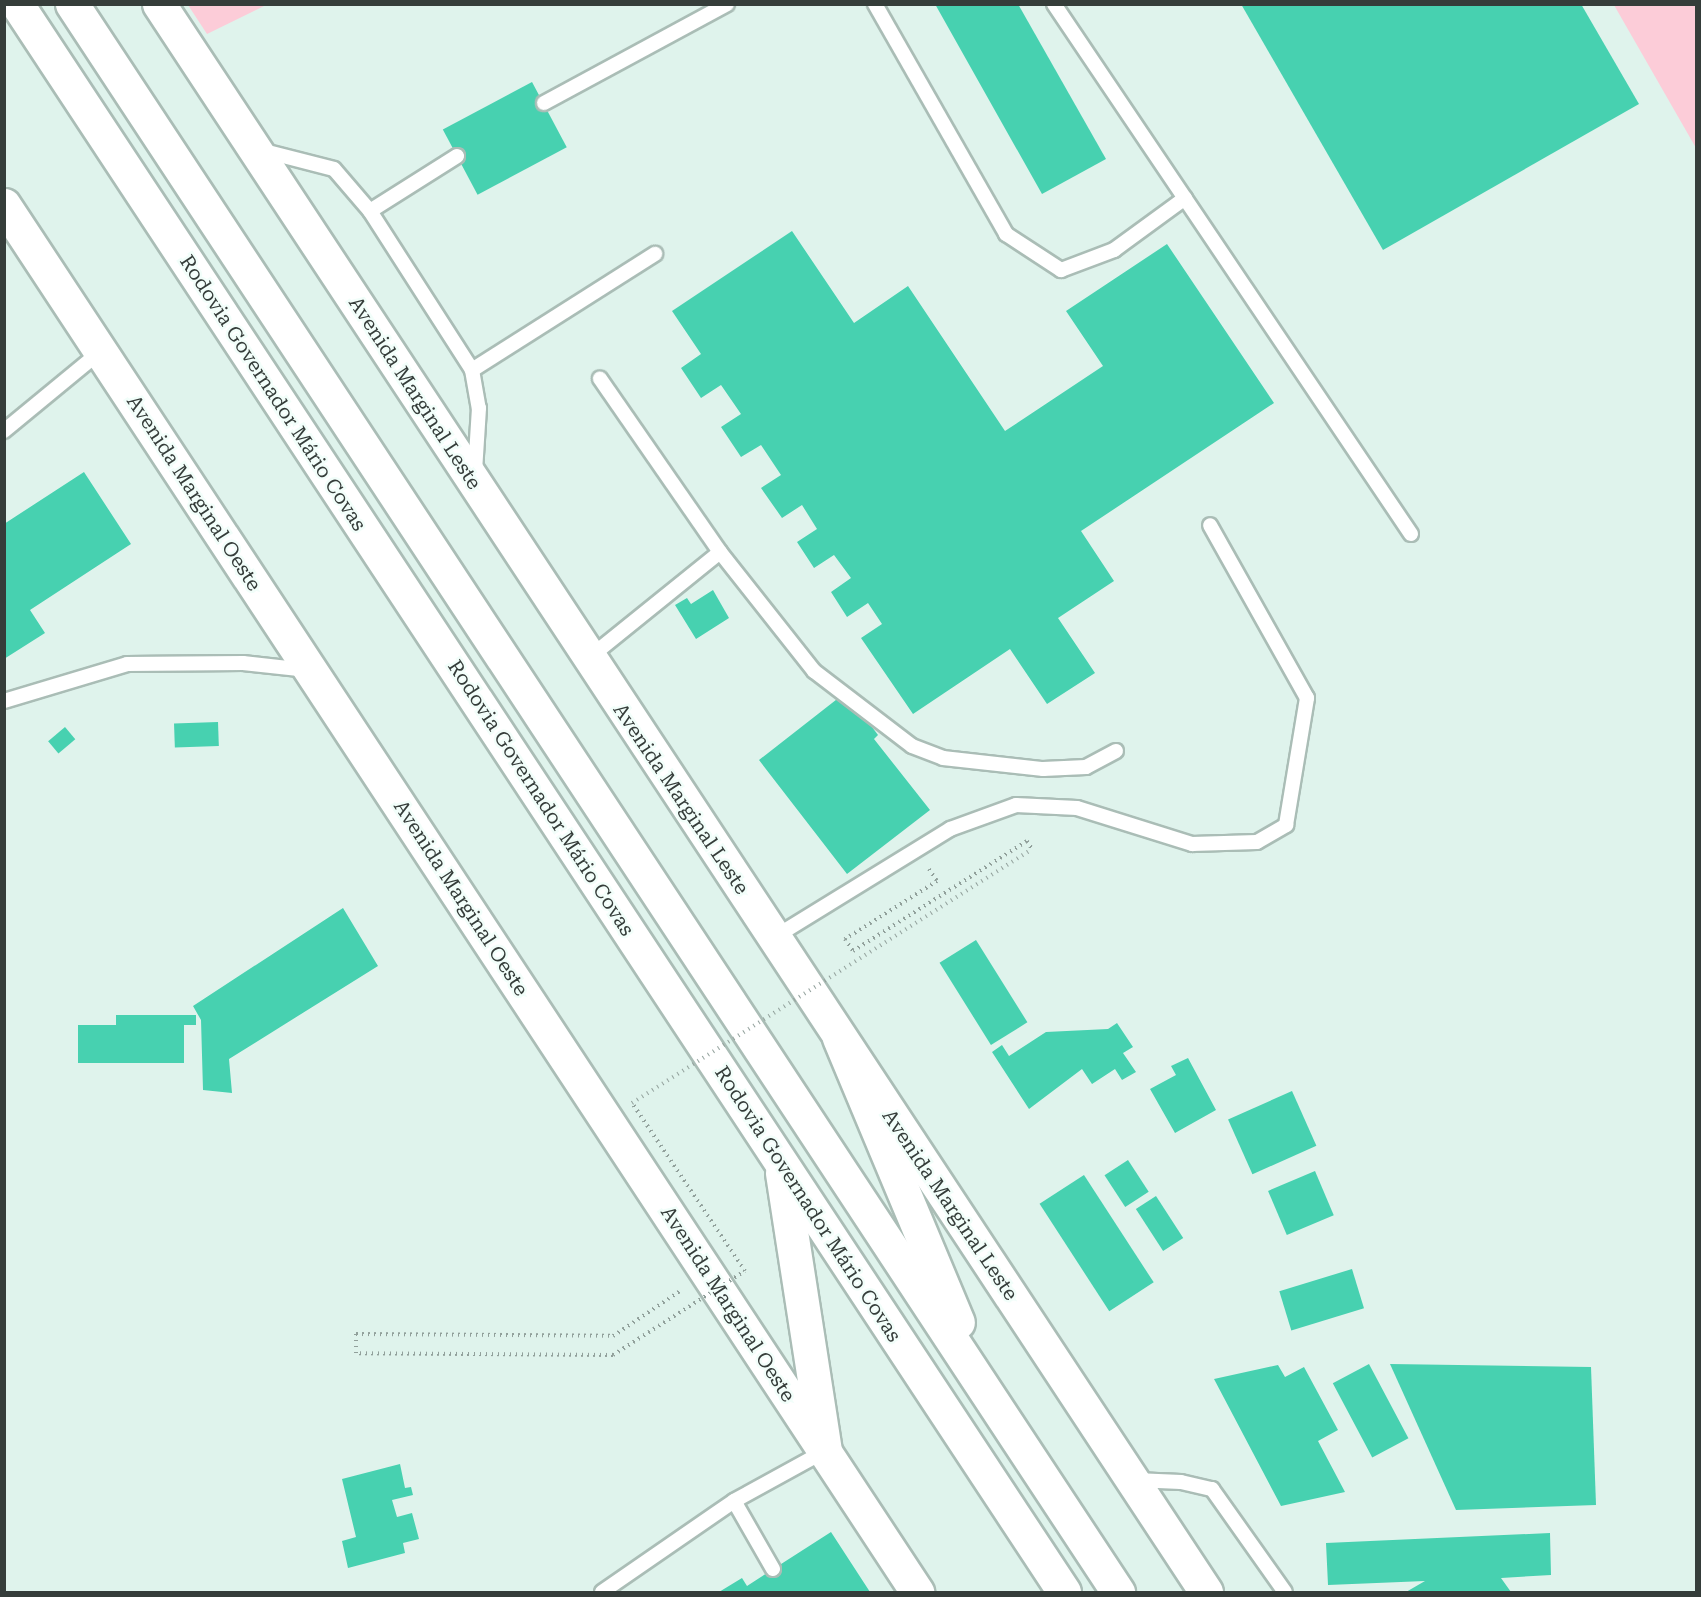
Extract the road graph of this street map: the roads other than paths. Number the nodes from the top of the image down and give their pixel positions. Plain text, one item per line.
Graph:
1 (17, 4) edge
2 (72, 4) edge
3 (159, 4) edge
4 (727, 4) edge
5 (875, 4) edge
6 (1054, 4) edge
7 (544, 103) dead end
8 (253, 148) junction
9 (457, 156) dead end
10 (1185, 198) junction
11 (4, 205) edge
12 (369, 211) junction
13 (655, 254) dead end
14 (101, 351) junction
15 (472, 370) junction
16 (600, 379) dead end
17 (4, 431) edge
18 (474, 482) junction
19 (1210, 525) dead end
20 (1411, 534) dead end
21 (720, 552) junction
22 (588, 658) junction
23 (311, 670) junction
24 (4, 701) edge
25 (1116, 751) dead end
26 (773, 938) junction
27 (839, 1038) junction
28 (780, 1162) junction
29 (988, 1396) junction
30 (825, 1451) junction
31 (1132, 1480) junction
32 (735, 1501) junction
33 (773, 1569) dead end
34 (602, 1593) edge
35 (918, 1593) edge
36 (1064, 1593) edge
37 (1118, 1593) edge
38 (1206, 1593) edge
39 (1285, 1593) edge

1 - 28 main road, Rodovia Governador Mário Covas
2 - 29 main road
3 - 8 main road, Avenida Marginal Leste
4 - 7 lane
5 - 10 lane
6 - 10 lane
8 - 12 lane
8 - 18 main road, Avenida Marginal Leste
9 - 12 lane
10 - 20 lane
11 - 14 main road, Avenida Marginal Oeste
12 - 15 lane
13 - 15 lane
14 - 17 lane
14 - 23 main road, Avenida Marginal Oeste
15 - 18 lane
16 - 21 lane
18 - 22 main road, Avenida Marginal Leste
19 - 26 lane
21 - 22 lane
21 - 25 lane
22 - 26 main road, Avenida Marginal Leste
23 - 24 lane
23 - 30 main road, Avenida Marginal Oeste
26 - 27 main road, Avenida Marginal Leste
27 - 29 main road
27 - 31 main road, Avenida Marginal Leste
28 - 30 main road
28 - 36 main road, Rodovia Governador Mário Covas
29 - 37 main road
30 - 32 lane
30 - 35 main road, Avenida Marginal Oeste
31 - 38 main road, Avenida Marginal Leste
31 - 39 lane
32 - 33 lane
32 - 34 lane

